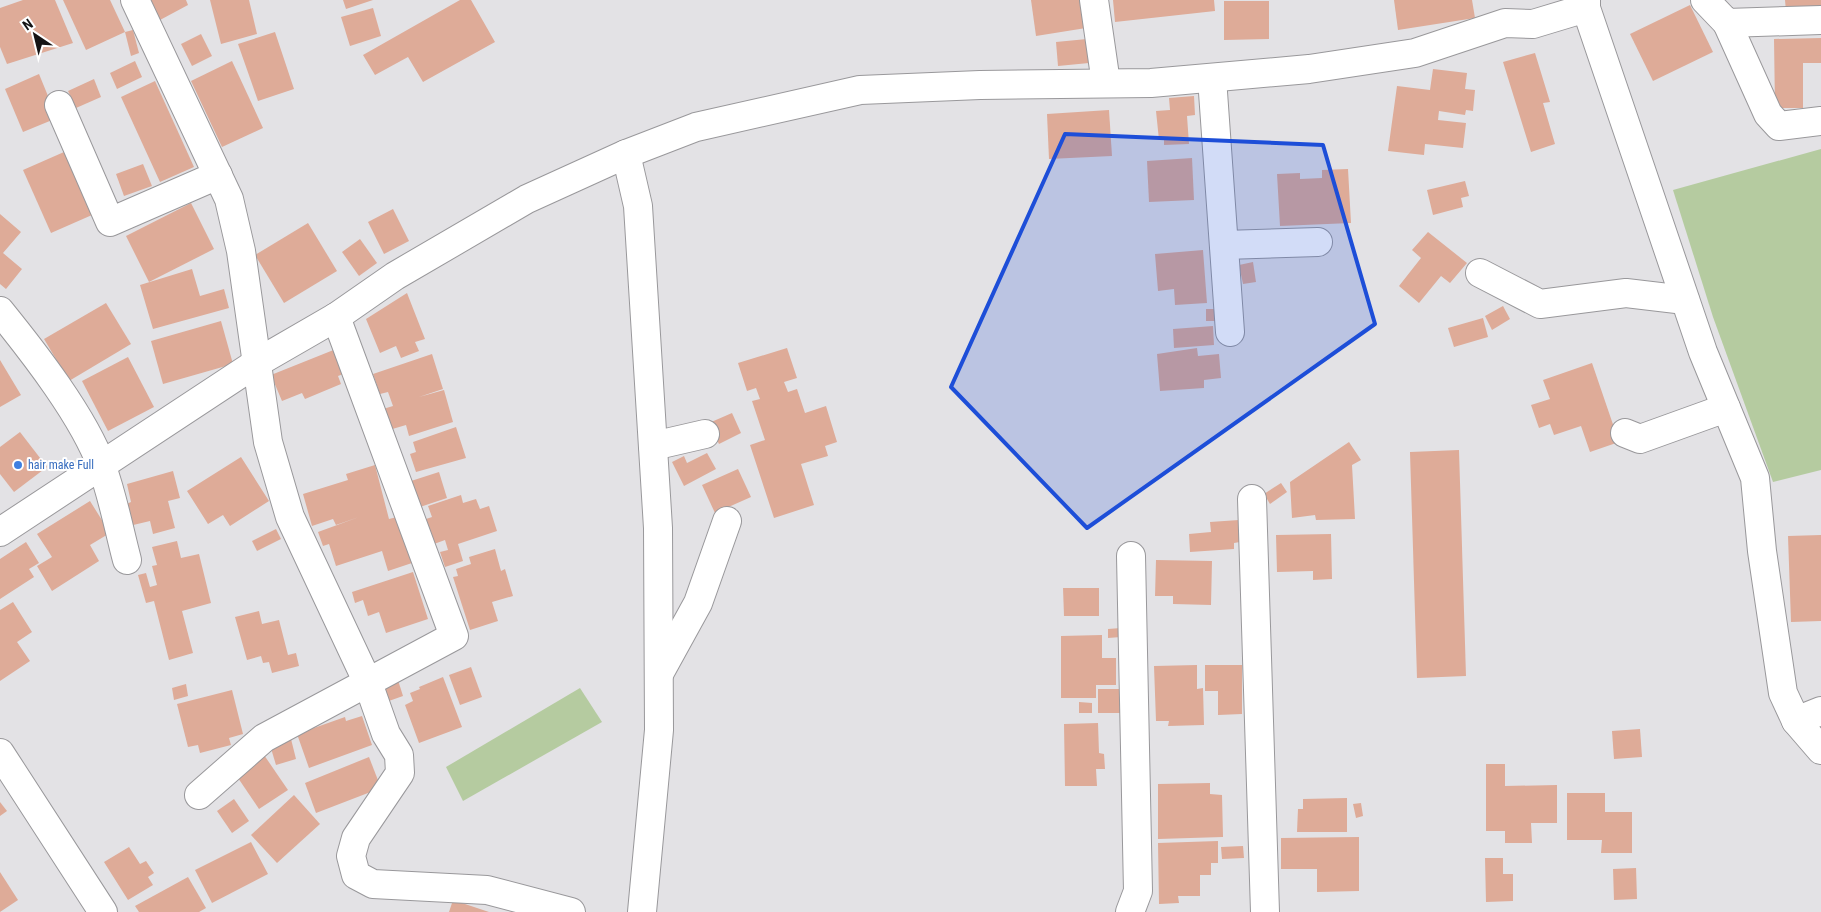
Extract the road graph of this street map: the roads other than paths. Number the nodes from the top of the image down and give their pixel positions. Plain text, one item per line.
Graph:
1 (135, 0) edge
2 (1094, 0) edge
3 (1705, 0) edge
4 (1586, 4) edge
5 (1821, 20) edge
6 (1727, 23) junction
7 (1212, 78) junction
8 (1106, 84) junction
9 (59, 105) dead end
10 (1821, 121) edge
11 (626, 154) junction
12 (218, 175) junction
13 (1318, 242) dead end
14 (1224, 245) junction
15 (1480, 273) dead end
16 (1685, 300) junction
17 (0, 311) edge
18 (336, 317) junction
19 (1230, 332) dead end
20 (258, 362) junction
21 (1726, 408) junction
22 (1625, 433) dead end
23 (705, 434) dead end
24 (653, 446) junction
25 (102, 467) junction
26 (1252, 499) dead end
27 (727, 520) dead end
28 (0, 532) edge
29 (1131, 556) dead end
30 (127, 560) dead end
31 (659, 674) junction
32 (368, 683) junction
33 (1821, 711) edge
34 (1796, 721) junction
35 (1821, 750) edge
36 (0, 753) edge
37 (199, 795) dead end
38 (103, 912) edge
39 (571, 912) edge
40 (642, 912) edge
41 (1130, 912) edge
42 (1265, 912) edge

1 - 12 street
2 - 8 street
3 - 6 street
4 - 7 street
4 - 16 street
5 - 6 street
6 - 10 street
7 - 8 street
7 - 14 street
8 - 11 street
9 - 12 street
11 - 18 street
11 - 24 street
12 - 20 street
13 - 14 street
14 - 19 street
15 - 16 street
16 - 21 street
17 - 25 street
18 - 20 street
18 - 32 street
20 - 25 street
20 - 32 street
21 - 22 street
21 - 34 street
23 - 24 street
24 - 31 street
25 - 28 street
25 - 30 street
26 - 42 street
27 - 31 street
29 - 41 street
31 - 40 street
32 - 37 street
32 - 39 street
33 - 34 street
34 - 35 street
36 - 38 street

